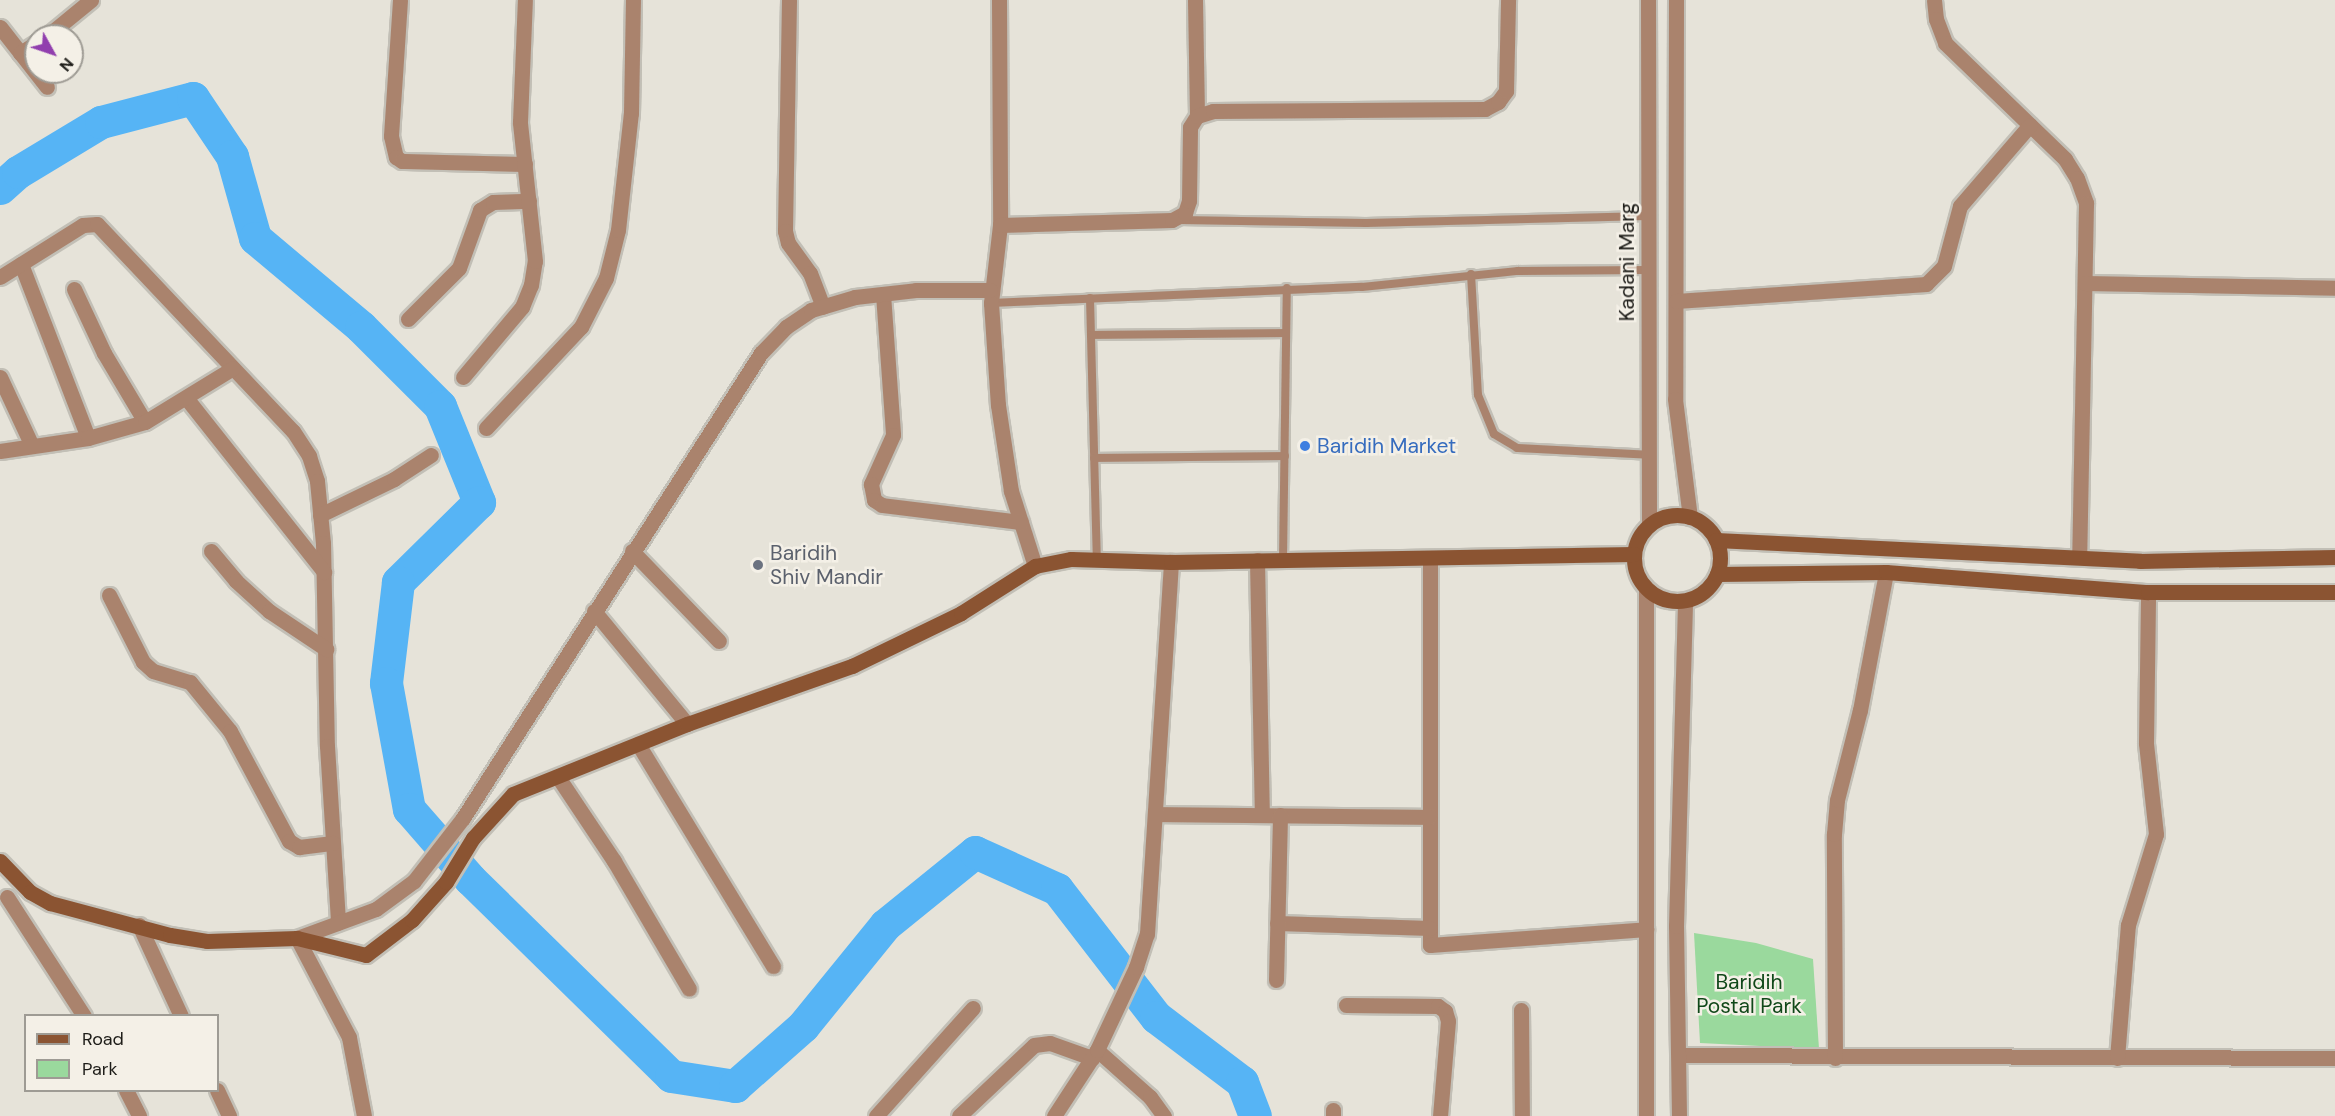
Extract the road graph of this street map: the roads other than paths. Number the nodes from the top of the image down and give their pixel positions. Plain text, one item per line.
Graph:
1 (91, 0) edge
2 (400, 0) edge
3 (525, 0) edge
4 (633, 0) edge
5 (789, 0) edge
6 (999, 0) edge
7 (1195, 0) edge
8 (1508, 0) edge
9 (1647, 0) edge
10 (1676, 0) edge
11 (1934, 0) edge
12 (62, 24) edge
13 (0, 27) edge
14 (24, 50) edge
15 (20, 53) junction
16 (47, 87) dead end
17 (1197, 116) junction
18 (2030, 126) junction
19 (525, 164) junction
20 (529, 201) junction
21 (1648, 216) junction
22 (1172, 220) junction
23 (1000, 225) junction
24 (21, 264) junction
25 (1648, 270) junction
26 (1471, 274) junction
27 (0, 277) edge
28 (2085, 283) junction
29 (1287, 288) junction
30 (2335, 288) edge
31 (74, 289) dead end
32 (883, 294) junction
33 (990, 296) junction
34 (1090, 298) junction
35 (1676, 301) junction
36 (823, 307) junction
37 (408, 319) dead end
38 (1286, 333) junction
39 (1091, 335) junction
40 (233, 368) junction
41 (0, 377) edge
42 (463, 377) dead end
43 (187, 399) junction
44 (145, 423) junction
45 (486, 428) dead end
46 (88, 438) junction
47 (32, 446) junction
48 (0, 451) edge
49 (431, 455) dead end
50 (1649, 455) junction
51 (1285, 456) junction
52 (1094, 458) junction
53 (320, 515) junction
54 (1690, 517) junction
55 (1021, 522) junction
56 (1649, 525) junction
57 (1716, 540) junction
58 (211, 551) dead end
59 (632, 551) junction
60 (1634, 554) junction
61 (2079, 556) junction
62 (2335, 557) edge
63 (1430, 558) junction
64 (1097, 560) junction
65 (1257, 560) junction
66 (1283, 560) junction
67 (1171, 562) junction
68 (1035, 566) junction
69 (324, 572) junction
70 (1886, 572) junction
71 (1717, 574) junction
72 (1646, 588) junction
73 (2148, 592) junction
74 (2335, 592) edge
75 (109, 595) dead end
76 (1685, 601) junction
77 (594, 611) junction
78 (719, 641) dead end
79 (326, 649) junction
80 (687, 724) junction
81 (638, 744) junction
82 (558, 777) junction
83 (1157, 814) junction
84 (1262, 815) junction
85 (1280, 815) junction
86 (1430, 817) junction
87 (333, 843) junction
88 (0, 861) edge
89 (30, 892) junction
90 (4, 897) edge
91 (338, 923) junction
92 (1277, 923) junction
93 (139, 925) junction
94 (1430, 928) junction
95 (1646, 929) junction
96 (297, 938) junction
97 (773, 966) dead end
98 (1276, 980) dead end
99 (689, 989) dead end
100 (1346, 1005) dead end
101 (973, 1008) dead end
102 (1521, 1010) dead end
103 (83, 1014) edge
104 (180, 1014) edge
105 (1094, 1054) junction
106 (1679, 1055) junction
107 (1835, 1058) junction
108 (2117, 1058) junction
109 (2335, 1058) edge
110 (127, 1092) edge
111 (218, 1092) edge
112 (139, 1116) edge
113 (230, 1116) edge
114 (364, 1116) edge
115 (876, 1116) edge
116 (959, 1116) edge
117 (1054, 1116) edge
118 (1164, 1116) edge
119 (1440, 1116) edge
120 (1522, 1116) edge
121 (1646, 1116) edge
122 (1679, 1116) edge

1 - 12 street
2 - 19 street
3 - 19 street
4 - 45 street
5 - 36 street
6 - 23 street
7 - 17 street
8 - 17 street
9 - 21 street, Kadani Marg
10 - 35 street
11 - 18 street
13 - 15 street
14 - 15 street
15 - 16 street
17 - 22 street
18 - 28 street
18 - 35 street
19 - 20 street
20 - 37 street
20 - 42 street
21 - 22 lane
21 - 25 street, Kadani Marg
22 - 23 street
23 - 33 street
24 - 27 street
24 - 40 street
24 - 46 street
25 - 26 lane
25 - 50 street, Kadani Marg
26 - 29 lane
26 - 50 lane
28 - 30 street
28 - 61 street
29 - 34 lane
29 - 38 lane
31 - 44 street
32 - 33 street
32 - 36 street
32 - 55 street
33 - 34 lane
33 - 55 street
34 - 39 lane
35 - 54 street
36 - 59 street
38 - 39 lane
38 - 51 lane
39 - 52 lane
40 - 43 street
40 - 53 street
41 - 47 street
43 - 44 street
43 - 69 street
44 - 46 street
46 - 47 street
47 - 48 street
49 - 53 street
50 - 56 street, Kadani Marg
51 - 52 lane
51 - 66 lane
52 - 64 lane
53 - 69 street
54 - 56 street
54 - 57 street
55 - 68 street
56 - 60 street
57 - 61 street
57 - 71 street
58 - 79 street
59 - 77 street
59 - 78 street
60 - 63 street
60 - 72 street
61 - 62 street
63 - 66 street
63 - 86 street
64 - 67 street
64 - 68 street
65 - 66 street
65 - 67 street
65 - 84 street
67 - 83 street
68 - 80 street
69 - 79 street
70 - 71 street
70 - 73 street
70 - 107 street
71 - 76 street
72 - 76 street
72 - 95 street
73 - 74 street
73 - 108 street
75 - 87 street
76 - 106 street
77 - 80 street
77 - 91 street
79 - 87 street
80 - 81 street
81 - 82 street
81 - 97 street
82 - 96 street
82 - 99 street
83 - 84 street
83 - 105 street
84 - 85 street
85 - 86 street
85 - 92 street
86 - 94 street
87 - 91 street
88 - 89 street
89 - 90 street
89 - 93 street
90 - 103 street
91 - 96 street
92 - 94 street
92 - 98 street
93 - 96 street
93 - 104 street
94 - 95 street
95 - 121 street
96 - 114 street
100 - 119 street
101 - 115 street
102 - 120 street
105 - 116 street
105 - 117 street
105 - 118 street
106 - 107 street
106 - 122 street
107 - 108 street
108 - 109 street
110 - 112 street
111 - 113 street

